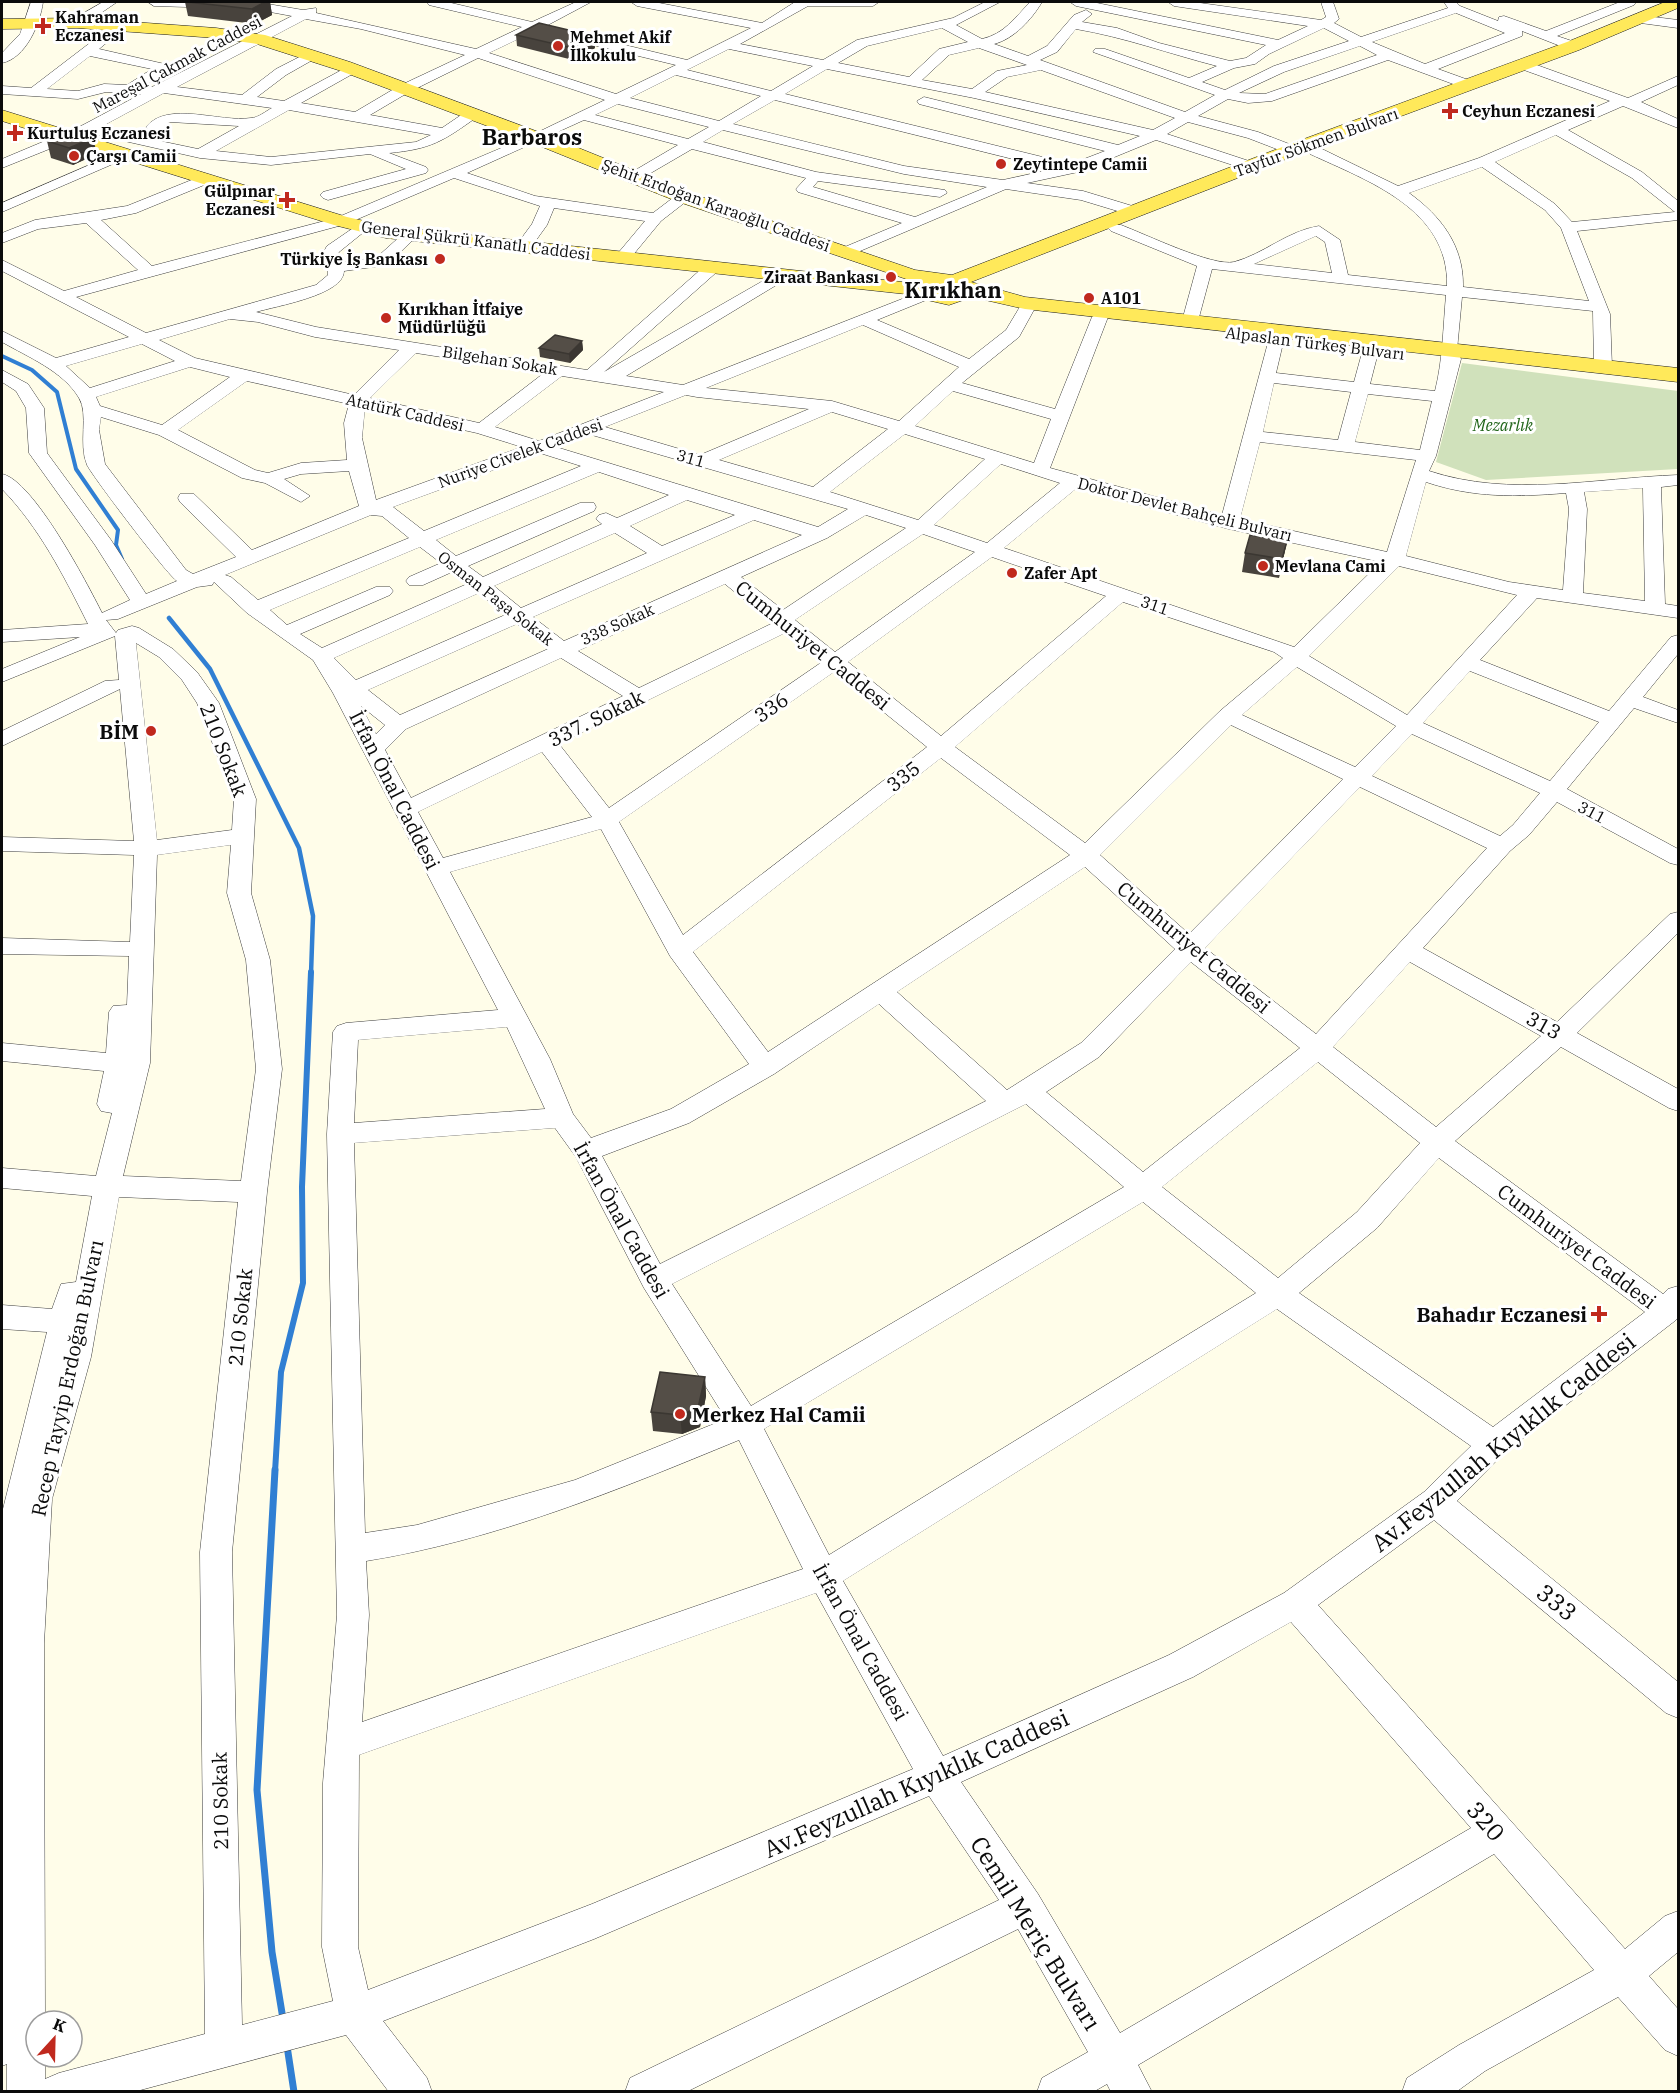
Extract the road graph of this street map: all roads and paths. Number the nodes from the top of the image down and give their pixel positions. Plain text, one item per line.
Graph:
1 (37, 2) edge
2 (111, 2) edge
3 (154, 2) edge
4 (433, 2) edge
5 (585, 2) edge
6 (637, 2) edge
7 (803, 2) edge
8 (872, 2) edge
9 (994, 2) edge
10 (1036, 2) edge
11 (1076, 2) edge
12 (1327, 2) edge
13 (1630, 2) edge
14 (1678, 2) edge
15 (1453, 4) edge
16 (1594, 4) dead end
17 (1175, 5) edge
18 (322, 6) dead end
19 (1098, 6) junction
20 (1611, 9) junction
21 (1678, 9) edge
22 (1131, 11) junction
23 (307, 14) junction
24 (1259, 16) junction
25 (1643, 20) junction
26 (32, 23) junction
27 (77, 23) junction
28 (2, 24) edge
29 (944, 24) junction
30 (1325, 24) junction
31 (1678, 24) edge
32 (1075, 25) junction
33 (122, 26) junction
34 (538, 26) junction
35 (764, 27) junction
36 (1227, 31) junction
37 (1545, 36) junction
38 (259, 39) junction
39 (980, 42) junction
40 (862, 43) junction
41 (1360, 43) junction
42 (1279, 44) junction
43 (727, 45) junction
44 (1154, 46) junction
45 (1573, 46) junction
46 (88, 51) junction
47 (1100, 52) dead end
48 (478, 54) junction
49 (311, 55) junction
50 (1388, 55) junction
51 (2, 59) edge
52 (1124, 59) junction
53 (1250, 61) junction
54 (1037, 62) junction
55 (822, 65) junction
56 (1230, 65) junction
57 (682, 67) junction
58 (1529, 67) junction
59 (351, 69) junction
60 (1279, 69) junction
61 (1425, 69) junction
62 (810, 74) junction
63 (1678, 80) edge
64 (911, 82) junction
65 (1190, 82) junction
66 (1469, 85) junction
67 (1672, 88) edge
68 (162, 89) junction
69 (404, 89) junction
70 (2, 90) edge
71 (130, 90) junction
72 (34, 92) junction
73 (974, 94) junction
74 (772, 95) junction
75 (1227, 95) junction
76 (617, 99) junction
77 (244, 100) junction
78 (1625, 102) junction
79 (286, 105) junction
80 (472, 114) junction
81 (2, 115) edge
82 (583, 116) junction
83 (356, 117) junction
84 (1189, 118) junction
85 (258, 123) junction
86 (720, 124) junction
87 (1678, 124) edge
88 (88, 128) junction
89 (1556, 129) junction
90 (444, 133) junction
91 (1155, 135) junction
92 (69, 136) junction
93 (537, 138) junction
94 (143, 141) junction
95 (689, 143) junction
96 (2, 147) edge
97 (1120, 150) junction
98 (1292, 150) junction
99 (374, 151) junction
100 (1315, 152) junction
101 (124, 154) junction
102 (201, 154) junction
103 (24, 155) junction
104 (1484, 161) junction
105 (2, 164) edge
106 (1250, 166) junction
107 (171, 169) junction
108 (1073, 169) junction
109 (421, 170) junction
110 (447, 176) junction
111 (816, 176) junction
112 (632, 177) junction
113 (204, 180) junction
114 (1008, 183) junction
115 (1399, 191) junction
116 (328, 195) dead end
117 (683, 197) junction
118 (969, 198) junction
119 (549, 203) junction
120 (2, 208) edge
121 (1678, 208) edge
122 (1134, 211) junction
123 (1678, 216) edge
124 (89, 218) junction
125 (656, 218) junction
126 (341, 221) junction
127 (916, 222) junction
128 (362, 227) junction
129 (1568, 227) junction
130 (1116, 228) junction
131 (410, 235) junction
132 (2, 238) edge
133 (523, 247) junction
134 (846, 252) junction
135 (622, 258) junction
136 (1206, 264) junction
137 (2, 265) edge
138 (336, 267) junction
139 (713, 267) junction
140 (1236, 267) junction
141 (148, 271) junction
142 (782, 275) junction
143 (1341, 279) junction
144 (886, 287) junction
145 (948, 290) junction
146 (1453, 292) junction
147 (62, 296) junction
148 (901, 304) junction
149 (1598, 307) junction
150 (1027, 308) junction
151 (232, 315) junction
152 (1100, 317) junction
153 (1190, 321) junction
154 (870, 323) junction
155 (2, 336) edge
156 (140, 338) junction
157 (1276, 339) junction
158 (413, 346) junction
159 (1371, 349) junction
160 (1450, 354) junction
161 (189, 362) junction
162 (54, 364) junction
163 (970, 366) junction
164 (1603, 367) junction
165 (560, 369) junction
166 (2, 375) edge
167 (244, 375) junction
168 (592, 375) junction
169 (1678, 375) edge
170 (1267, 377) junction
171 (610, 378) junction
172 (1678, 384) edge
173 (950, 385) junction
174 (1361, 386) junction
175 (691, 391) junction
176 (1443, 397) junction
177 (89, 401) junction
178 (359, 401) junction
179 (832, 406) junction
180 (1061, 416) junction
181 (904, 426) junction
182 (482, 429) junction
183 (165, 431) junction
184 (598, 431) junction
185 (1253, 436) junction
186 (1345, 446) junction
187 (544, 449) junction
188 (1427, 456) junction
189 (999, 457) junction
190 (701, 460) junction
191 (356, 465) junction
192 (598, 466) junction
193 (1040, 470) junction
194 (1419, 474) junction
195 (2, 479) edge
196 (271, 479) junction
197 (1678, 480) edge
198 (1074, 481) junction
199 (1652, 482) junction
200 (556, 486) junction
201 (1574, 487) junction
202 (817, 493) junction
203 (686, 494) junction
204 (301, 496) dead end
205 (187, 498) dead end
206 (587, 507) junction
207 (864, 508) junction
208 (378, 510) junction
209 (754, 513) junction
210 (1228, 523) junction
211 (617, 525) junction
212 (922, 526) junction
213 (820, 534) junction
214 (422, 541) junction
215 (991, 549) junction
216 (660, 553) junction
217 (249, 558) junction
218 (1395, 559) junction
219 (454, 564) junction
220 (727, 576) junction
221 (191, 581) junction
222 (224, 581) junction
223 (416, 581) dead end
224 (479, 585) junction
225 (383, 591) dead end
226 (1532, 591) junction
227 (1121, 593) junction
228 (1573, 597) junction
229 (254, 609) junction
230 (1655, 609) junction
231 (1678, 612) edge
232 (517, 615) junction
233 (784, 622) junction
234 (121, 625) junction
235 (285, 633) junction
236 (2, 636) edge
237 (1678, 641) edge
238 (561, 649) junction
239 (321, 656) junction
240 (1296, 657) junction
241 (1466, 662) junction
242 (834, 663) junction
243 (2, 669) edge
244 (2, 676) edge
245 (112, 685) junction
246 (353, 689) junction
247 (640, 697) junction
248 (1632, 700) junction
249 (1228, 716) junction
250 (1678, 717) edge
251 (1611, 719) junction
252 (398, 724) junction
253 (1409, 724) junction
254 (2, 739) edge
255 (546, 742) junction
256 (375, 747) junction
257 (941, 747) junction
258 (1357, 775) junction
259 (1552, 790) junction
260 (405, 810) junction
261 (607, 820) junction
262 (242, 836) junction
263 (2, 844) edge
264 (1502, 846) junction
265 (138, 848) junction
266 (1086, 855) junction
267 (1678, 858) edge
268 (435, 868) junction
269 (1678, 920) edge
270 (2, 946) edge
271 (1188, 947) junction
272 (126, 949) junction
273 (679, 950) junction
274 (1409, 951) junction
275 (880, 991) junction
276 (515, 1017) junction
277 (1560, 1034) junction
278 (1318, 1048) junction
279 (2, 1052) edge
280 (118, 1063) junction
281 (765, 1067) junction
282 (1017, 1097) junction
283 (1678, 1101) edge
284 (562, 1118) junction
285 (340, 1134) junction
286 (1437, 1142) junction
287 (586, 1151) junction
288 (2, 1178) edge
289 (100, 1186) junction
290 (1144, 1188) junction
291 (253, 1192) junction
292 (654, 1280) junction
293 (1278, 1294) junction
294 (1672, 1304) edge
295 (2, 1317) edge
296 (64, 1322) junction
297 (746, 1424) junction
298 (1493, 1444) junction
299 (1436, 1502) junction
300 (350, 1550) junction
301 (6, 1557) edge
302 (823, 1576) junction
303 (1295, 1603) junction
304 (6, 1623) edge
305 (1678, 1702) edge
306 (345, 1744) junction
307 (936, 1776) junction
308 (1496, 1833) junction
309 (1025, 1907) junction
310 (4, 1913) edge
311 (1678, 1929) edge
312 (1622, 1975) junction
313 (354, 2014) junction
314 (1678, 2037) edge
315 (2, 2047) edge
316 (224, 2047) junction
317 (1113, 2057) junction
318 (26, 2091) edge
319 (59, 2091) edge
320 (413, 2091) edge
321 (644, 2091) edge
322 (1056, 2091) edge
323 (1133, 2091) edge
324 (1421, 2091) edge

1 - 26 street
2 - 27 street
3 - 23 street
4 - 34 street
5 - 34 street
6 - 35 street
7 - 8 street
7 - 35 street
8 - 40 street
9 - 29 street
10 - 39 street
11 - 19 street
12 - 30 street
13 - 20 street
14 - 25 main road, Tayfur Sökmen Bulvarı
15 - 37 street
15 - 41 street
15 - 61 street
16 - 20 street
17 - 22 street
17 - 24 street
18 - 23 street, Mareşal Çakmak Caddesi
19 - 22 street
19 - 32 street
20 - 37 street
21 - 25 main road, Tayfur Sökmen Bulvarı
22 - 36 street
23 - 38 street, Mareşal Çakmak Caddesi
23 - 48 street
24 - 30 street
24 - 36 street
25 - 31 street
25 - 45 main road, Tayfur Sökmen Bulvarı
25 - 58 main road, Tayfur Sökmen Bulvarı
26 - 27 main road, Şehit Erdoğan Karaoğlu Caddesi
26 - 28 main road, Şehit Erdoğan Karaoğlu Caddesi
26 - 51 street
27 - 33 main road, Şehit Erdoğan Karaoğlu Caddesi
29 - 39 street
29 - 40 street
30 - 41 street
30 - 42 street
32 - 44 street
32 - 54 street
33 - 38 main road, Şehit Erdoğan Karaoğlu Caddesi
33 - 46 street
34 - 48 street
34 - 57 street
35 - 43 street
36 - 42 street
37 - 45 street
38 - 49 main road, Şehit Erdoğan Karaoğlu Caddesi
38 - 68 street, Mareşal Çakmak Caddesi
39 - 54 street
39 - 64 street
40 - 55 street
41 - 50 street
41 - 60 street
42 - 53 street
43 - 55 street
43 - 57 street
44 - 52 street
44 - 56 street
45 - 66 main road, Tayfur Sökmen Bulvarı
46 - 71 street
46 - 72 street
47 - 52 street
48 - 69 street
48 - 76 street
49 - 59 main road, Şehit Erdoğan Karaoğlu Caddesi
49 - 77 street
50 - 61 street
50 - 75 street
52 - 65 street
53 - 56 street
53 - 60 street
54 - 73 street
54 - 84 street
55 - 62 street
55 - 64 street
56 - 65 street
57 - 74 street
57 - 76 street
58 - 78 street
58 - 100 main road, Tayfur Sökmen Bulvarı
59 - 69 main road, Şehit Erdoğan Karaoğlu Caddesi
59 - 79 street
60 - 75 street
61 - 66 street
62 - 74 street
62 - 97 street
63 - 67 street
64 - 73 street
65 - 75 street
66 - 98 main road, Tayfur Sökmen Bulvarı
67 - 78 street
68 - 71 street
68 - 77 street
68 - 88 street, Mareşal Çakmak Caddesi
69 - 80 main road, Şehit Erdoğan Karaoğlu Caddesi
69 - 83 street
70 - 72 street
71 - 72 street
73 - 91 street
74 - 86 street
74 - 108 street
75 - 84 street
76 - 82 street
76 - 86 street
77 - 79 street
78 - 87 street
78 - 89 street
79 - 83 street
79 - 85 street
80 - 90 street
80 - 93 main road, Şehit Erdoğan Karaoğlu Caddesi
81 - 92 main road, General Şükrü Kanatlı Caddesi
82 - 93 street
82 - 95 street
83 - 90 street
84 - 91 street
84 - 98 street
85 - 94 street
85 - 102 street
86 - 95 street
86 - 114 street
88 - 92 street, Mareşal Çakmak Caddesi
88 - 94 street
89 - 104 street
89 - 121 street
90 - 99 street
91 - 97 street
91 - 106 street
92 - 101 main road, General Şükrü Kanatlı Caddesi
92 - 103 street, Mareşal Çakmak Caddesi
93 - 110 street
93 - 112 main road, Şehit Erdoğan Karaoğlu Caddesi
94 - 102 street
95 - 111 street
95 - 112 street
96 - 103 street
97 - 108 street
98 - 106 main road, Tayfur Sökmen Bulvarı
99 - 102 street
99 - 109 street
100 - 115 street
100 - 130 main road, Tayfur Sökmen Bulvarı
101 - 107 main road, General Şükrü Kanatlı Caddesi
101 - 120 street
102 - 107 street
103 - 105 street, Mareşal Çakmak Caddesi
104 - 115 street
104 - 129 street
106 - 122 main road, Tayfur Sökmen Bulvarı
107 - 113 main road, General Şükrü Kanatlı Caddesi
108 - 114 street
109 - 110 street
109 - 116 street
110 - 119 street
110 - 126 street
111 - 118 street
111 - 127 street
112 - 117 main road, Şehit Erdoğan Karaoğlu Caddesi
113 - 124 street
113 - 126 main road, General Şükrü Kanatlı Caddesi
114 - 118 street
114 - 122 street
115 - 146 street
117 - 125 street
117 - 134 main road, Şehit Erdoğan Karaoğlu Caddesi
118 - 127 street
119 - 125 street
119 - 133 street
122 - 145 main road, Tayfur Sökmen Bulvarı
123 - 129 street
124 - 132 street
124 - 141 street
125 - 135 street
126 - 128 main road, General Şükrü Kanatlı Caddesi
126 - 141 street
127 - 134 street
128 - 131 main road, General Şükrü Kanatlı Caddesi
128 - 138 street
129 - 149 street
130 - 136 street
130 - 145 main road, Tayfur Sökmen Bulvarı
131 - 133 main road, General Şükrü Kanatlı Caddesi
131 - 138 street
133 - 135 main road, General Şükrü Kanatlı Caddesi
134 - 145 main road, Şehit Erdoğan Karaoğlu Caddesi
135 - 139 main road, General Şükrü Kanatlı Caddesi
136 - 140 street
136 - 153 street
137 - 147 street, Atatürk Caddesi
138 - 151 street
139 - 142 main road, General Şükrü Kanatlı Caddesi
139 - 168 street
140 - 143 street
140 - 143 street
141 - 147 street
142 - 144 main road, General Şükrü Kanatlı Caddesi
142 - 171 street
143 - 146 street
144 - 145 main road, General Şükrü Kanatlı Caddesi
144 - 148 street
145 - 148 street, Nuriye Civelek Caddesi
145 - 150 main road, Alpaslan Türkeş Bulvarı
145 - 153 main road, Alpaslan Türkeş Bulvarı
145 - 154 street, Nuriye Civelek Caddesi
146 - 149 street
146 - 160 street
147 - 156 street, Atatürk Caddesi
148 - 175 street, Nuriye Civelek Caddesi
149 - 164 street
150 - 152 main road, Alpaslan Türkeş Bulvarı
150 - 163 street
151 - 156 street
151 - 158 street, Bilgehan Sokak
152 - 157 main road, Alpaslan Türkeş Bulvarı
152 - 180 street
153 - 160 main road, Alpaslan Türkeş Bulvarı
154 - 163 street
154 - 175 street, Nuriye Civelek Caddesi
155 - 162 street
156 - 161 street, Atatürk Caddesi
156 - 162 street
157 - 159 main road, Alpaslan Türkeş Bulvarı
157 - 170 street
158 - 165 street, Bilgehan Sokak
158 - 178 street
159 - 160 main road, Alpaslan Türkeş Bulvarı
159 - 174 street
160 - 164 main road, Alpaslan Türkeş Bulvarı
160 - 172 main road, Alpaslan Türkeş Bulvarı
160 - 176 street
161 - 167 street, Atatürk Caddesi
161 - 177 street
162 - 177 street
163 - 173 street
164 - 169 main road, Alpaslan Türkeş Bulvarı
165 - 168 street, Bilgehan Sokak
165 - 182 street
166 - 234 street
167 - 178 street, Atatürk Caddesi
167 - 183 street
168 - 171 street, Bilgehan Sokak
170 - 174 street
170 - 185 street
171 - 175 street, Bilgehan Sokak
173 - 180 street
173 - 181 street
174 - 176 street
174 - 186 street
175 - 179 street, Doktor Devlet Bahçeli Bulvarı
175 - 184 street, Nuriye Civelek Caddesi
175 - 187 street, Nuriye Civelek Caddesi
176 - 188 street
177 - 183 street
177 - 221 street
178 - 182 street, Atatürk Caddesi
178 - 191 street
179 - 181 street, Doktor Devlet Bahçeli Bulvarı
179 - 190 street
180 - 193 street
181 - 189 street, Doktor Devlet Bahçeli Bulvarı
181 - 202 street
182 - 187 street, Atatürk Caddesi
183 - 196 street
184 - 187 street, Nuriye Civelek Caddesi
184 - 190 street, 311
185 - 186 street
185 - 210 street
186 - 188 street
187 - 192 street, Atatürk Caddesi
187 - 208 street, Nuriye Civelek Caddesi
188 - 194 street
189 - 193 street, Doktor Devlet Bahçeli Bulvarı
189 - 212 street, 337. Sokak
190 - 202 street, 311
191 - 196 street
191 - 208 street
192 - 200 street
192 - 203 street, Atatürk Caddesi
193 - 198 street, Doktor Devlet Bahçeli Bulvarı
194 - 201 street
194 - 218 street
195 - 234 street
196 - 204 street
197 - 199 street
198 - 210 street, Doktor Devlet Bahçeli Bulvarı
198 - 215 street, 336
199 - 201 street
199 - 230 street
200 - 206 street
200 - 214 street
201 - 228 street
202 - 207 street, 311
203 - 209 street, Atatürk Caddesi
203 - 211 street
205 - 217 street
206 - 211 street
206 - 219 street
207 - 212 street, 311
207 - 213 street, 338 Sokak
208 - 214 street, Osman Paşa Sokak
208 - 217 street, Nuriye Civelek Caddesi
208 - 222 street, Nuriye Civelek Caddesi
209 - 213 street, Atatürk Caddesi
209 - 216 street
210 - 218 street, Doktor Devlet Bahçeli Bulvarı
211 - 216 street
211 - 224 street
212 - 215 street, 311
212 - 233 street, 337. Sokak
213 - 220 street, 338 Sokak
214 - 219 street, Osman Paşa Sokak
214 - 229 street
215 - 227 street, 311
215 - 242 street, 336
216 - 232 street
217 - 221 street, Nuriye Civelek Caddesi
218 - 226 street, Doktor Devlet Bahçeli Bulvarı
218 - 240 street
219 - 223 street
219 - 224 street, Osman Paşa Sokak
220 - 233 street, Cumhuriyet Caddesi
220 - 238 street, 338 Sokak
221 - 222 street
221 - 234 street, Nuriye Civelek Caddesi
222 - 229 street, İrfan Önal Caddesi
222 - 234 street, Nuriye Civelek Caddesi
224 - 232 street, Osman Paşa Sokak
224 - 239 street
225 - 235 street
226 - 228 street, Doktor Devlet Bahçeli Bulvarı
226 - 241 street
227 - 240 street, 311
227 - 257 street, 335
228 - 230 street, Doktor Devlet Bahçeli Bulvarı
229 - 235 street, İrfan Önal Caddesi
230 - 231 street, Doktor Devlet Bahçeli Bulvarı
232 - 238 street, Osman Paşa Sokak
232 - 246 street
233 - 242 street, Cumhuriyet Caddesi
233 - 247 street, 337. Sokak
234 - 236 street
234 - 243 street
234 - 244 street
234 - 245 street, Recep Tayyip Erdoğan Bulvarı
234 - 262 street, 210 Sokak
234 - 265 street, Recep Tayyip Erdoğan Bulvarı
235 - 239 street, İrfan Önal Caddesi
237 - 248 street
238 - 247 street, Osman Paşa Sokak
238 - 252 street, 338 Sokak
239 - 246 street, İrfan Önal Caddesi
239 - 256 street, İrfan Önal Caddesi
240 - 249 street
240 - 253 street, 311
241 - 251 street
241 - 253 street
242 - 257 street, Cumhuriyet Caddesi
242 - 261 street, 336
245 - 254 street
245 - 265 street, Recep Tayyip Erdoğan Bulvarı
246 - 252 street, İrfan Önal Caddesi
247 - 255 street, 337. Sokak
248 - 250 street
248 - 251 street
249 - 258 street
249 - 266 street
251 - 259 street
252 - 256 street, 338 Sokak
253 - 258 street
253 - 259 street, 311
255 - 260 street, 337. Sokak
255 - 261 street
256 - 260 street, İrfan Önal Caddesi
257 - 266 street, Cumhuriyet Caddesi
257 - 273 street, 335
258 - 264 street
258 - 271 street
259 - 264 street
259 - 267 street, 311
260 - 268 street, İrfan Önal Caddesi
261 - 268 street, 336
261 - 273 street
262 - 265 street
262 - 291 street, 210 Sokak
263 - 265 street
264 - 274 street
265 - 272 street, Recep Tayyip Erdoğan Bulvarı
265 - 289 street, Recep Tayyip Erdoğan Bulvarı
266 - 271 street, Cumhuriyet Caddesi
266 - 275 street
268 - 276 street, İrfan Önal Caddesi
269 - 277 street
270 - 272 street
271 - 278 street, Cumhuriyet Caddesi
271 - 282 street
272 - 280 street, Recep Tayyip Erdoğan Bulvarı
273 - 281 street
274 - 277 street, 313
274 - 278 street
275 - 281 street
275 - 282 street
276 - 284 street, İrfan Önal Caddesi
276 - 285 street
277 - 283 street, 313
277 - 286 street
278 - 286 street, Cumhuriyet Caddesi
278 - 290 street
279 - 280 street
280 - 289 street, Recep Tayyip Erdoğan Bulvarı
281 - 287 street
282 - 290 street
282 - 292 street
284 - 285 street
284 - 287 street, İrfan Önal Caddesi
285 - 300 street
286 - 293 street
286 - 294 street, Cumhuriyet Caddesi
287 - 292 street, İrfan Önal Caddesi
288 - 289 street
289 - 291 street
289 - 296 street, Recep Tayyip Erdoğan Bulvarı
289 - 318 street, Recep Tayyip Erdoğan Bulvarı
290 - 293 street
290 - 297 street
291 - 316 street, 210 Sokak
292 - 297 street, İrfan Önal Caddesi
293 - 298 street
293 - 302 street
294 - 298 street, Av.Feyzullah Kıyıklık Caddesi
295 - 296 street
296 - 301 street, Recep Tayyip Erdoğan Bulvarı
297 - 300 street
297 - 302 street, İrfan Önal Caddesi
298 - 299 street, Av.Feyzullah Kıyıklık Caddesi
299 - 303 street, Av.Feyzullah Kıyıklık Caddesi
299 - 305 street, 333
300 - 306 street
301 - 304 street, Recep Tayyip Erdoğan Bulvarı
302 - 306 street
302 - 307 street, İrfan Önal Caddesi
303 - 307 street, Av.Feyzullah Kıyıklık Caddesi
303 - 308 street, 320
304 - 310 street, Recep Tayyip Erdoğan Bulvarı
306 - 313 street
307 - 309 street, Cemil Meriç Bulvarı
307 - 313 street, Av.Feyzullah Kıyıklık Caddesi
308 - 312 street, 320
308 - 317 street
309 - 317 street, Cemil Meriç Bulvarı
309 - 321 street
310 - 315 street, Recep Tayyip Erdoğan Bulvarı
311 - 312 street
312 - 314 street, 320
312 - 324 street
313 - 316 street, Av.Feyzullah Kıyıklık Caddesi
313 - 320 street
316 - 319 street, Av.Feyzullah Kıyıklık Caddesi
317 - 322 street
317 - 323 street, Cemil Meriç Bulvarı

